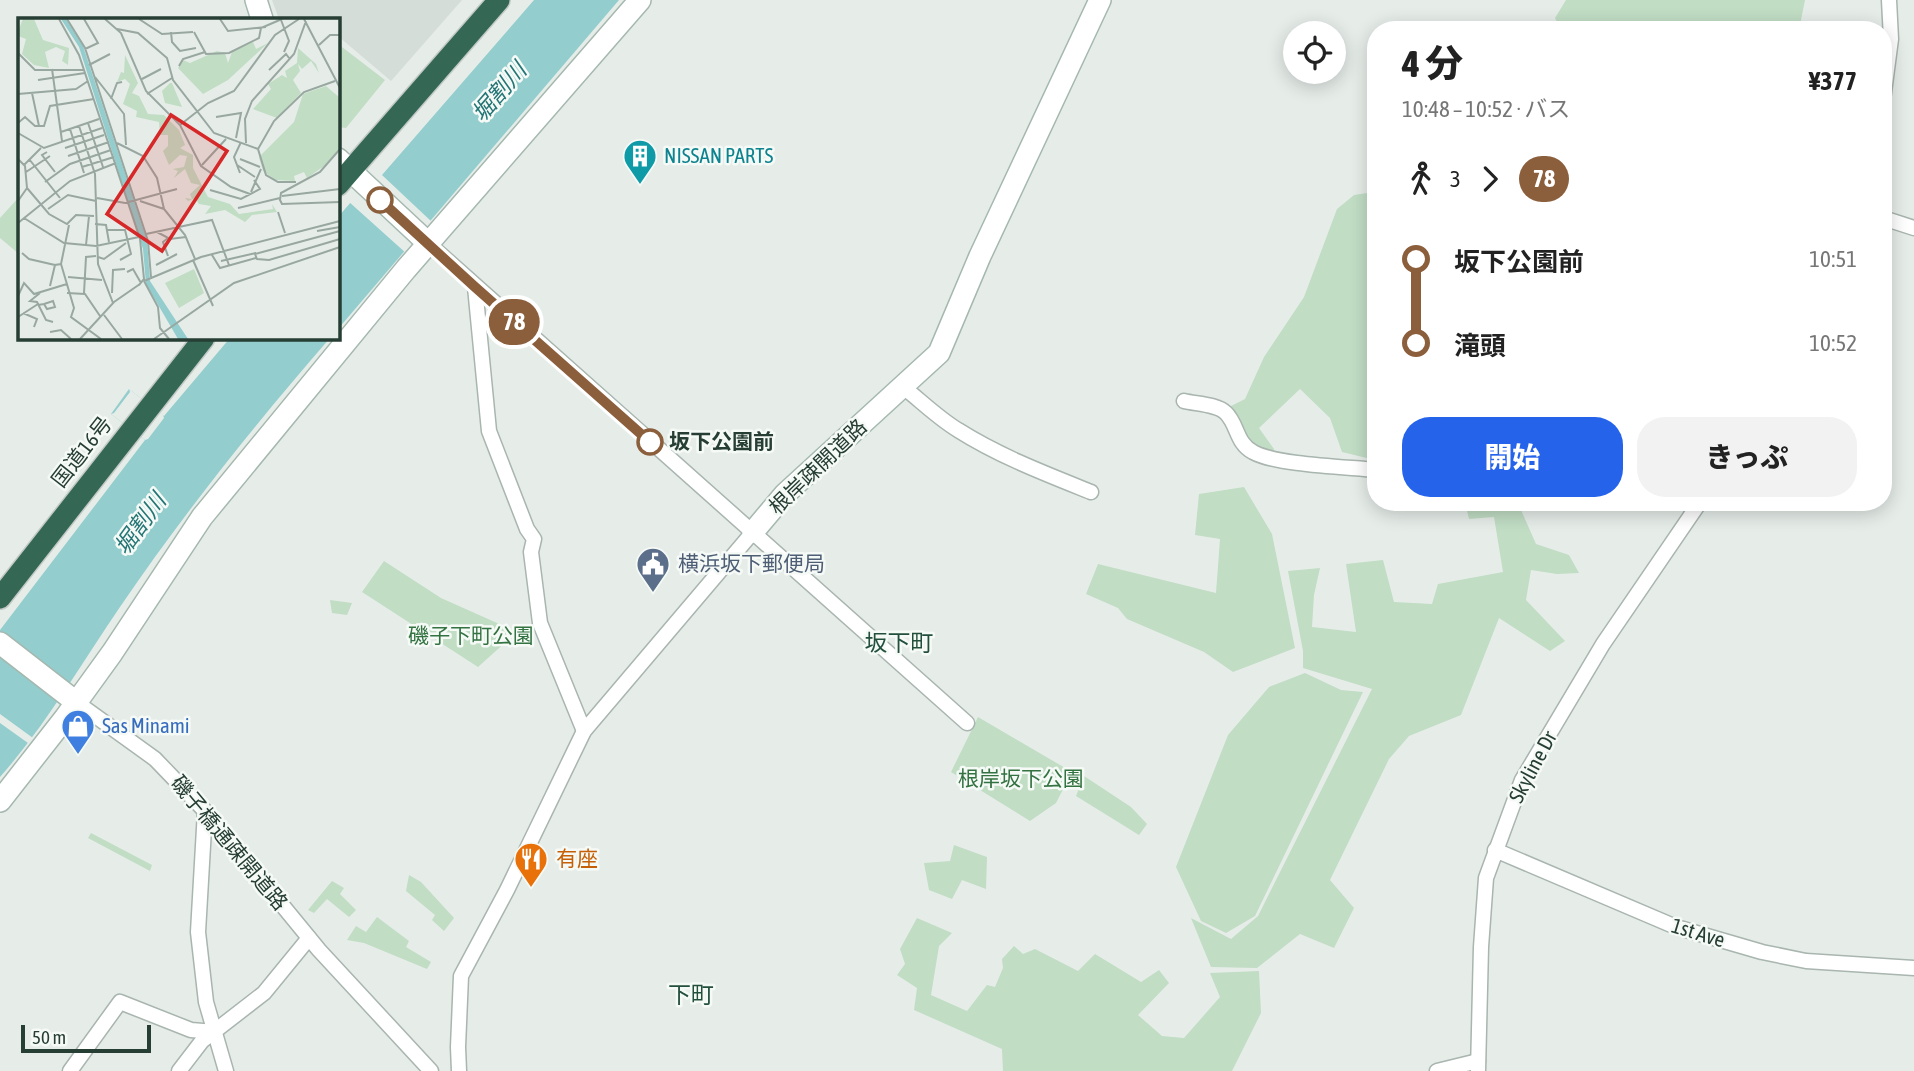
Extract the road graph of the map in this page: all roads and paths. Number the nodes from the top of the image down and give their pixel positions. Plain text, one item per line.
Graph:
1 (256, 0) edge
2 (499, 0) edge
3 (640, 0) edge
4 (1100, 0) edge
5 (1889, 0) edge
6 (262, 18) edge
7 (1890, 21) edge
8 (347, 175) edge
9 (1892, 221) edge
10 (1914, 228) edge
11 (425, 241) junction
12 (475, 287) junction
13 (202, 340) edge
14 (902, 386) junction
15 (1184, 401) dead end
16 (1367, 469) edge
17 (1091, 492) dead end
18 (1694, 511) edge
19 (753, 532) junction
20 (0, 598) edge
21 (0, 643) edge
22 (71, 697) junction
23 (967, 723) dead end
24 (584, 731) junction
25 (0, 801) edge
26 (205, 811) junction
27 (1494, 850) junction
28 (309, 938) junction
29 (1914, 968) edge
30 (215, 1032) junction
31 (1478, 1066) edge
32 (70, 1071) edge
33 (179, 1071) edge
34 (226, 1071) edge
35 (431, 1071) edge
36 (459, 1071) edge
37 (1437, 1071) edge

1 - 6 street
2 - 8 highway
3 - 11 street
4 - 14 street, 根岸疎開道路
5 - 7 street
8 - 11 street
9 - 10 street
11 - 12 street
11 - 22 street
12 - 19 street
12 - 24 street
13 - 20 highway, 国道16号
14 - 17 street
14 - 19 street, 根岸疎開道路
15 - 16 street
18 - 27 street, Skyline Dr
19 - 23 street
19 - 24 street, 根岸疎開道路
21 - 22 street, 磯子橋通疎開道路
22 - 25 street
22 - 26 street, 磯子橋通疎開道路
24 - 36 street, 根岸疎開道路
26 - 28 street, 磯子橋通疎開道路
26 - 30 street
27 - 29 street, 1st Ave
27 - 31 street, Skyline Dr
28 - 30 street
28 - 35 street, 磯子橋通疎開道路
30 - 32 street
30 - 33 street
30 - 34 street
31 - 37 street

